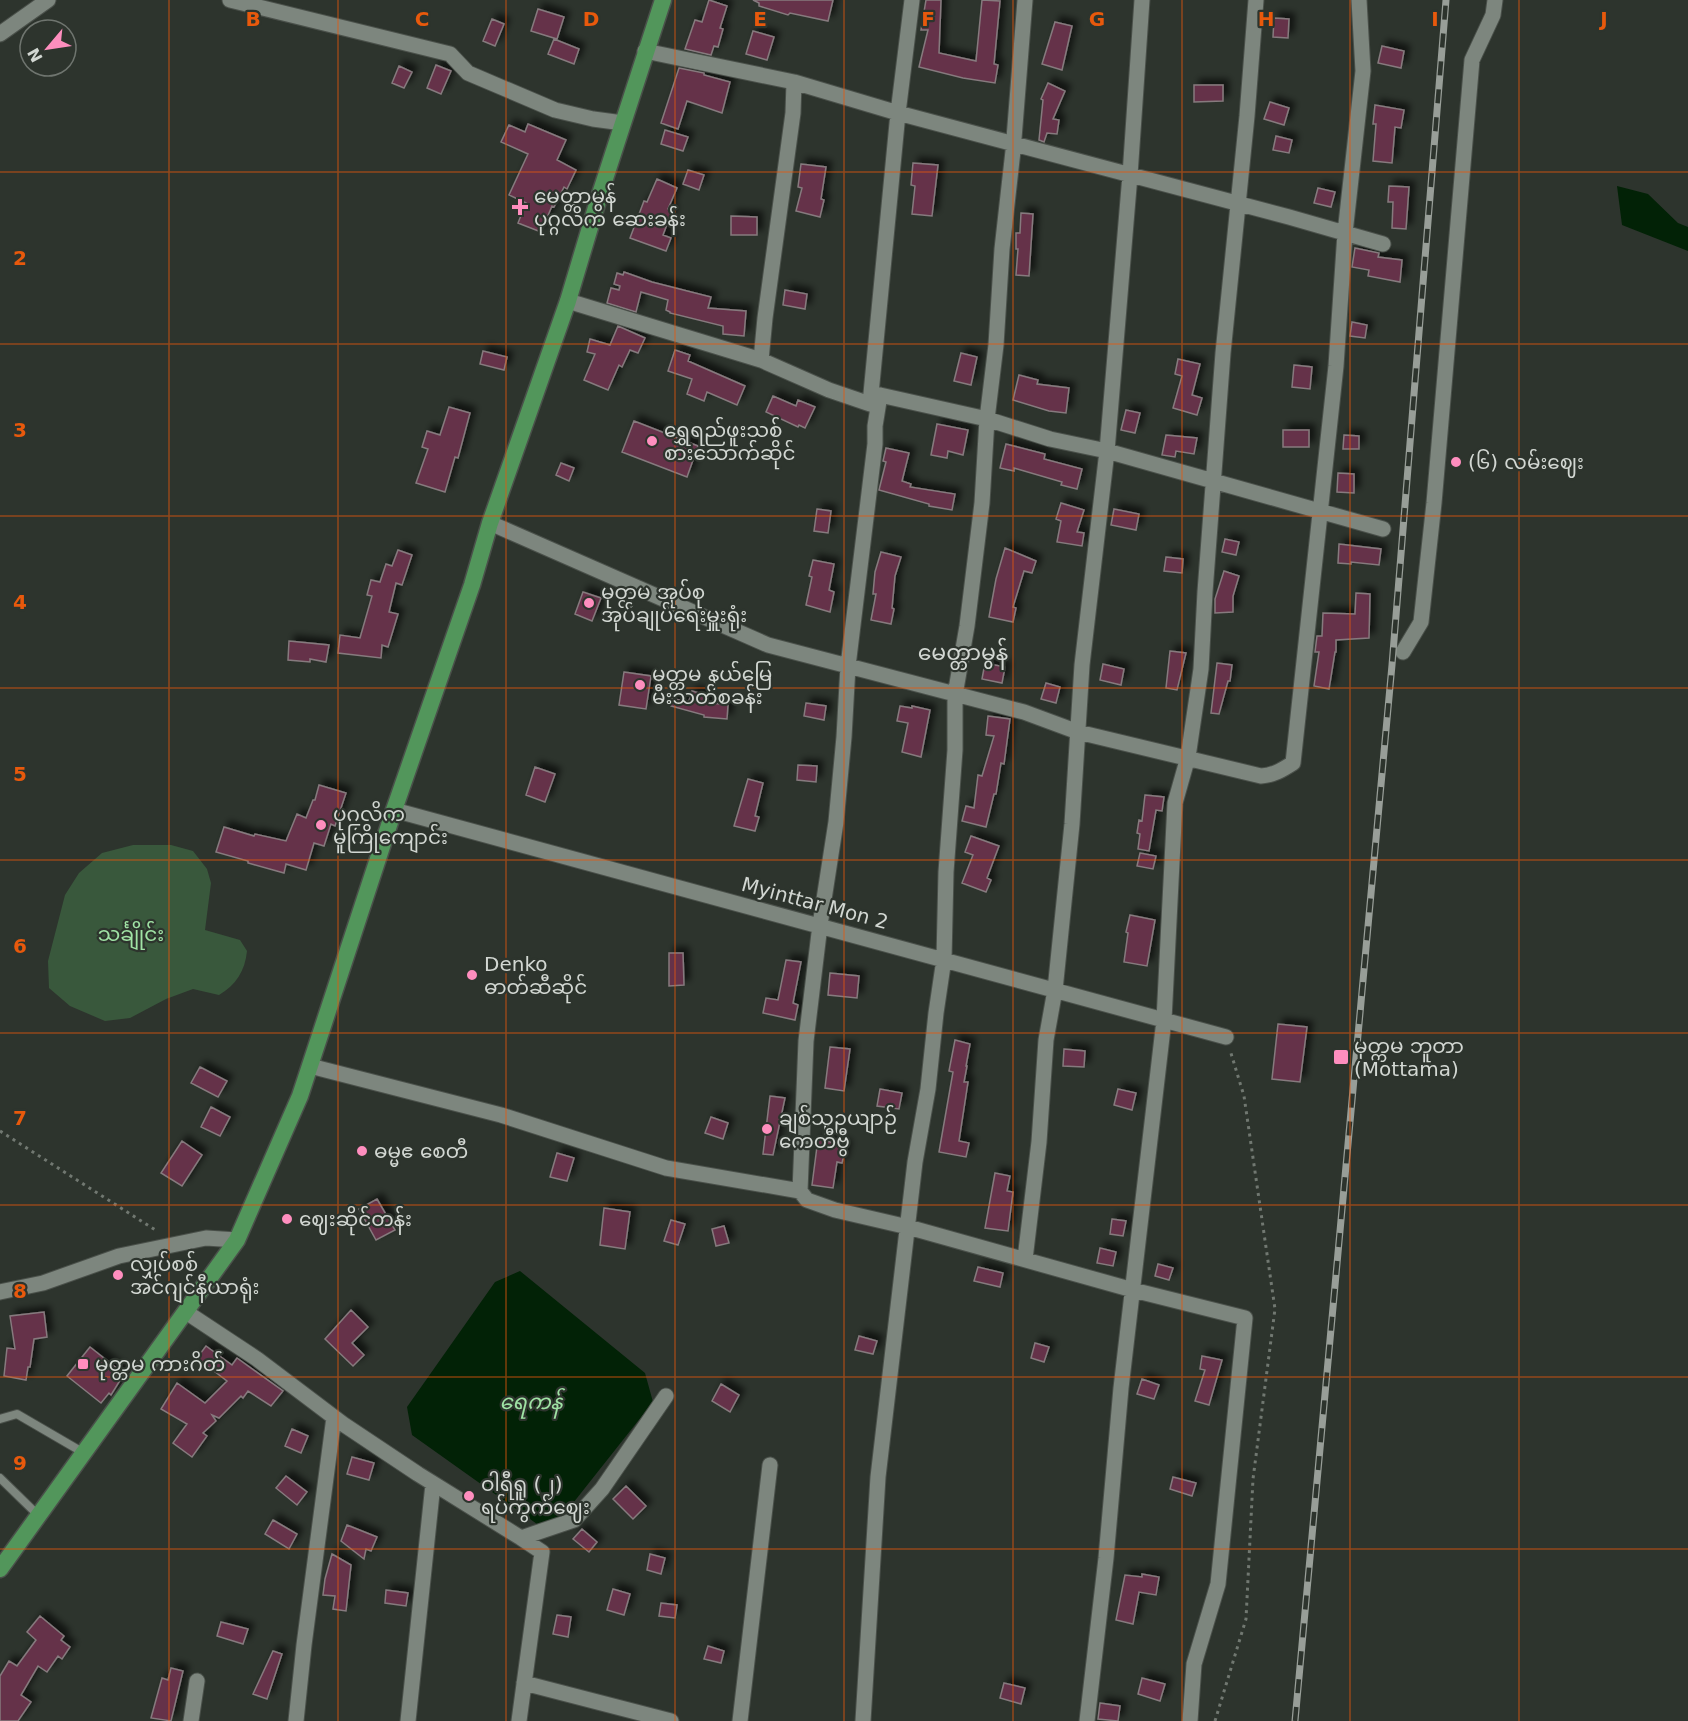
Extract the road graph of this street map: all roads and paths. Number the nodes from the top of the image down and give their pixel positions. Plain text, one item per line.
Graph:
1 (48, 0) edge
2 (230, 0) edge
3 (663, 0) edge
4 (912, 0) edge
5 (1025, 0) edge
6 (1142, 0) edge
7 (1256, 0) edge
8 (1359, 0) edge
9 (1495, 0) edge
10 (0, 34) edge
11 (645, 51) junction
12 (794, 82) junction
13 (898, 113) junction
14 (623, 123) junction
15 (1014, 144) junction
16 (1130, 175) junction
17 (1238, 204) junction
18 (1344, 233) junction
19 (1383, 244) dead end
20 (568, 301) junction
21 (762, 360) junction
22 (875, 400) junction
23 (987, 419) junction
24 (1107, 451) junction
25 (1213, 482) junction
26 (1321, 512) junction
27 (490, 523) junction
28 (1383, 529) dead end
29 (1403, 652) dead end
30 (848, 666) junction
31 (956, 695) junction
32 (1078, 732) junction
33 (1188, 757) junction
34 (394, 810) junction
35 (819, 925) junction
36 (944, 959) junction
37 (1055, 990) junction
38 (1164, 1020) junction
39 (1226, 1037) dead end
40 (310, 1066) junction
41 (0, 1131) edge
42 (800, 1191) junction
43 (908, 1227) junction
44 (237, 1240) junction
45 (177, 1244) junction
46 (1025, 1259) junction
47 (1133, 1290) junction
48 (0, 1292) edge
49 (186, 1312) junction
50 (666, 1396) dead end
51 (334, 1417) junction
52 (0, 1419) edge
53 (84, 1453) junction
54 (770, 1465) dead end
55 (0, 1478) edge
56 (433, 1484) junction
57 (39, 1516) junction
58 (521, 1538) junction
59 (0, 1569) edge
60 (197, 1681) dead end
61 (524, 1683) junction
62 (629, 1716) edge
63 (191, 1721) edge
64 (296, 1721) edge
65 (408, 1721) edge
66 (519, 1721) edge
67 (671, 1721) edge
68 (740, 1721) edge
69 (863, 1721) edge
70 (1087, 1721) edge
71 (1190, 1721) edge

1 - 10 street
2 - 14 street
3 - 11 highway
4 - 13 street
5 - 15 street
6 - 16 street
7 - 17 street
8 - 18 street
9 - 29 street
11 - 12 street
11 - 14 highway
12 - 13 street
12 - 21 street
13 - 15 street
13 - 22 street
14 - 20 highway
15 - 16 street
15 - 23 street
16 - 17 street
16 - 24 street
17 - 18 street
17 - 25 street
18 - 19 street
18 - 26 street
20 - 21 street
20 - 27 highway
21 - 22 street
22 - 23 street
22 - 30 street
23 - 24 street
23 - 31 street
24 - 25 street
24 - 32 street
25 - 26 street
25 - 33 street
26 - 28 street
26 - 33 street
27 - 30 street
27 - 34 highway
30 - 31 street
30 - 35 street
31 - 32 street
31 - 36 street
32 - 33 street
32 - 37 street
33 - 38 street
34 - 35 street, Myinttar Mon 2
34 - 40 highway
35 - 36 street, Myinttar Mon 2
35 - 42 street
36 - 37 street, Myinttar Mon 2
36 - 43 street
37 - 38 street, Myinttar Mon 2
37 - 46 street
38 - 39 street, Myinttar Mon 2
38 - 47 street
40 - 42 street
40 - 44 highway
41 - 45 path
42 - 43 street
43 - 46 street
43 - 69 street
44 - 45 street
44 - 49 highway
45 - 48 street
46 - 47 street
47 - 70 street
47 - 71 street
49 - 51 street
49 - 53 highway
50 - 58 street
51 - 56 street
51 - 64 street
52 - 53 lane
53 - 57 highway
54 - 68 street
55 - 57 lane
56 - 58 street
56 - 65 street
57 - 59 highway
58 - 61 street
60 - 63 street
61 - 62 street
61 - 66 street
62 - 67 street

